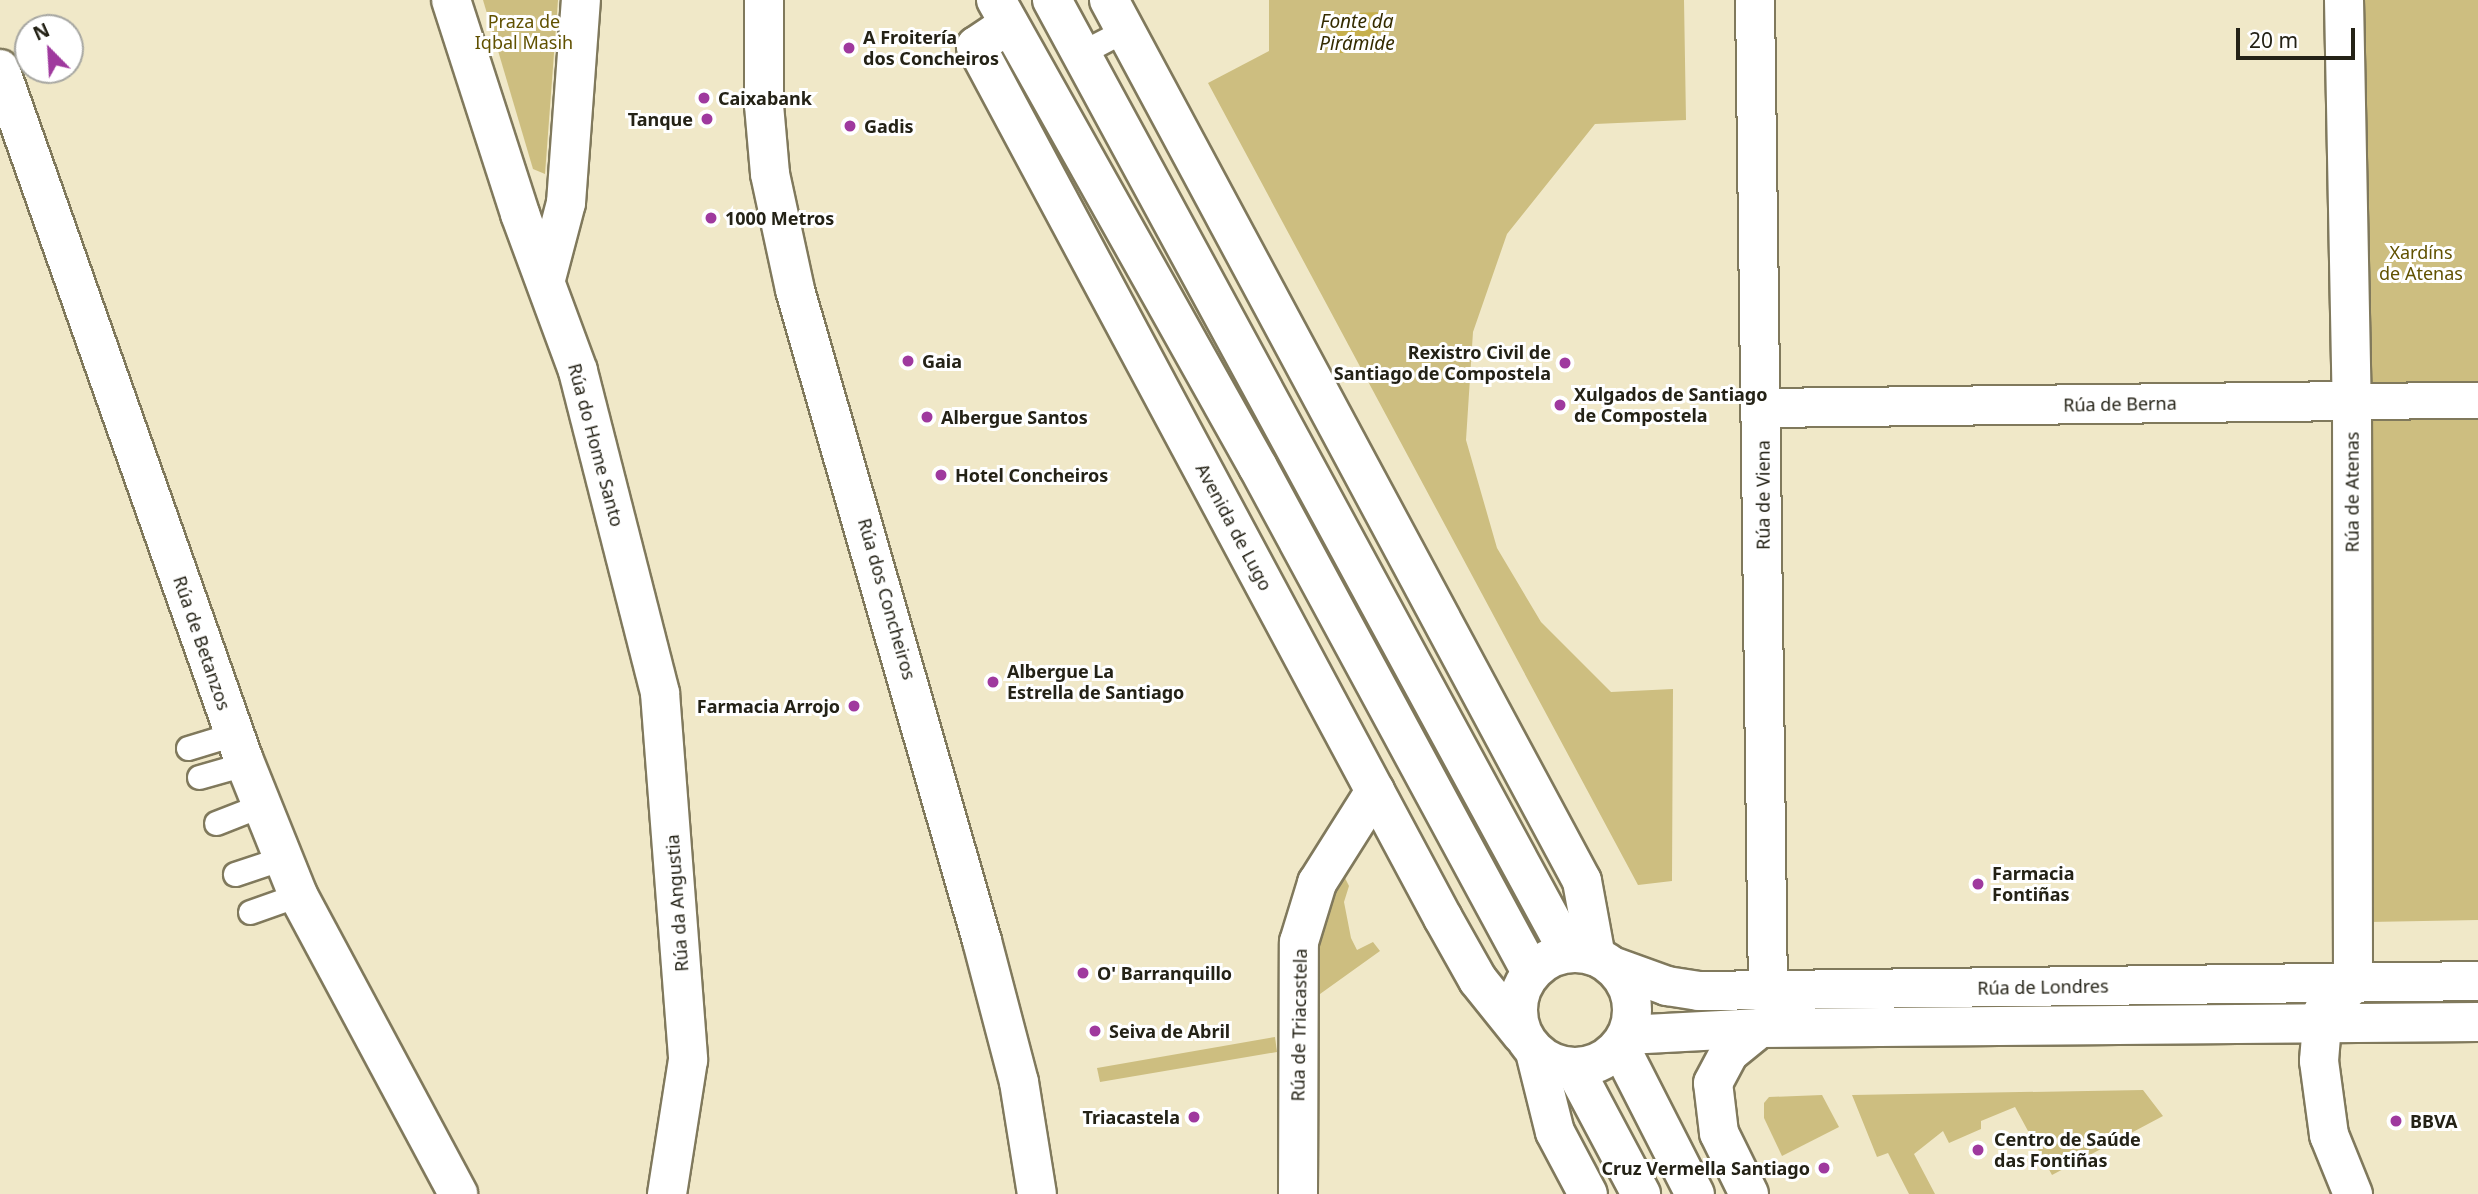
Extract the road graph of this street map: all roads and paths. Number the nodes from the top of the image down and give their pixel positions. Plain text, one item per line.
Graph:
1 (451, 0) edge
2 (581, 0) edge
3 (764, 0) edge
4 (1052, 0) edge
5 (1755, 0) edge
6 (2344, 0) edge
7 (1003, 12) edge
8 (1117, 15) edge
9 (1081, 53) junction
10 (0, 69) edge
11 (547, 279) junction
12 (2478, 400) edge
13 (2352, 401) junction
14 (1763, 408) junction
15 (641, 614) joint
16 (188, 748) dead end
17 (240, 749) junction
18 (199, 777) dead end
19 (1375, 791) junction
20 (262, 805) junction
21 (216, 823) dead end
22 (283, 858) junction
23 (235, 874) dead end
24 (298, 895) junction
25 (250, 912) dead end
26 (1592, 959) junction
27 (1531, 972) junction
28 (2478, 981) edge
29 (2353, 984) junction
30 (1768, 990) junction
31 (2478, 1022) edge
32 (2320, 1023) junction
33 (1760, 1028) junction
34 (1623, 1041) junction
35 (1529, 1044) junction
36 (1574, 1068) junction
37 (458, 1194) edge
38 (667, 1194) edge
39 (1037, 1194) edge
40 (1298, 1194) edge
41 (1588, 1194) edge
42 (1642, 1194) edge
43 (1695, 1194) edge
44 (1749, 1194) edge
45 (2353, 1194) edge

1 - 11 street, Rúa do Home Santo
2 - 11 street
3 - 39 street, Rúa dos Concheiros
4 - 9 street
5 - 14 street, Rúa de Viena
6 - 13 street, Rúa de Atenas
7 - 19 street, Avenida de Lugo
7 - 27 street, Avenida de Lugo
8 - 9 lane
8 - 26 street
9 - 26 street
10 - 17 street, Rúa de Betanzos
11 - 15 street, Rúa do Home Santo
12 - 13 street, Rúa de Berna
13 - 14 street, Rúa de Berna
13 - 29 street, Rúa de Atenas
14 - 30 street, Rúa de Viena
15 - 38 street, Rúa da Angustia
16 - 17 lane
17 - 18 lane
17 - 20 street, Rúa de Betanzos
19 - 35 street, Avenida de Lugo
19 - 40 street, Rúa de Triacastela
20 - 21 lane
20 - 22 street, Rúa de Betanzos
22 - 23 lane
22 - 24 street, Rúa de Betanzos
24 - 25 lane
24 - 37 street, Rúa de Betanzos
26 - 27 street
26 - 30 street, Rúa de Londres
26 - 34 street
27 - 35 street
28 - 29 street, Rúa de Londres
29 - 30 street, Rúa de Londres
29 - 32 street
31 - 32 street
32 - 33 street
32 - 45 street
33 - 34 street
33 - 44 street
34 - 36 street
34 - 43 street
35 - 36 street
35 - 41 street, Avenida de Lugo
36 - 42 street

